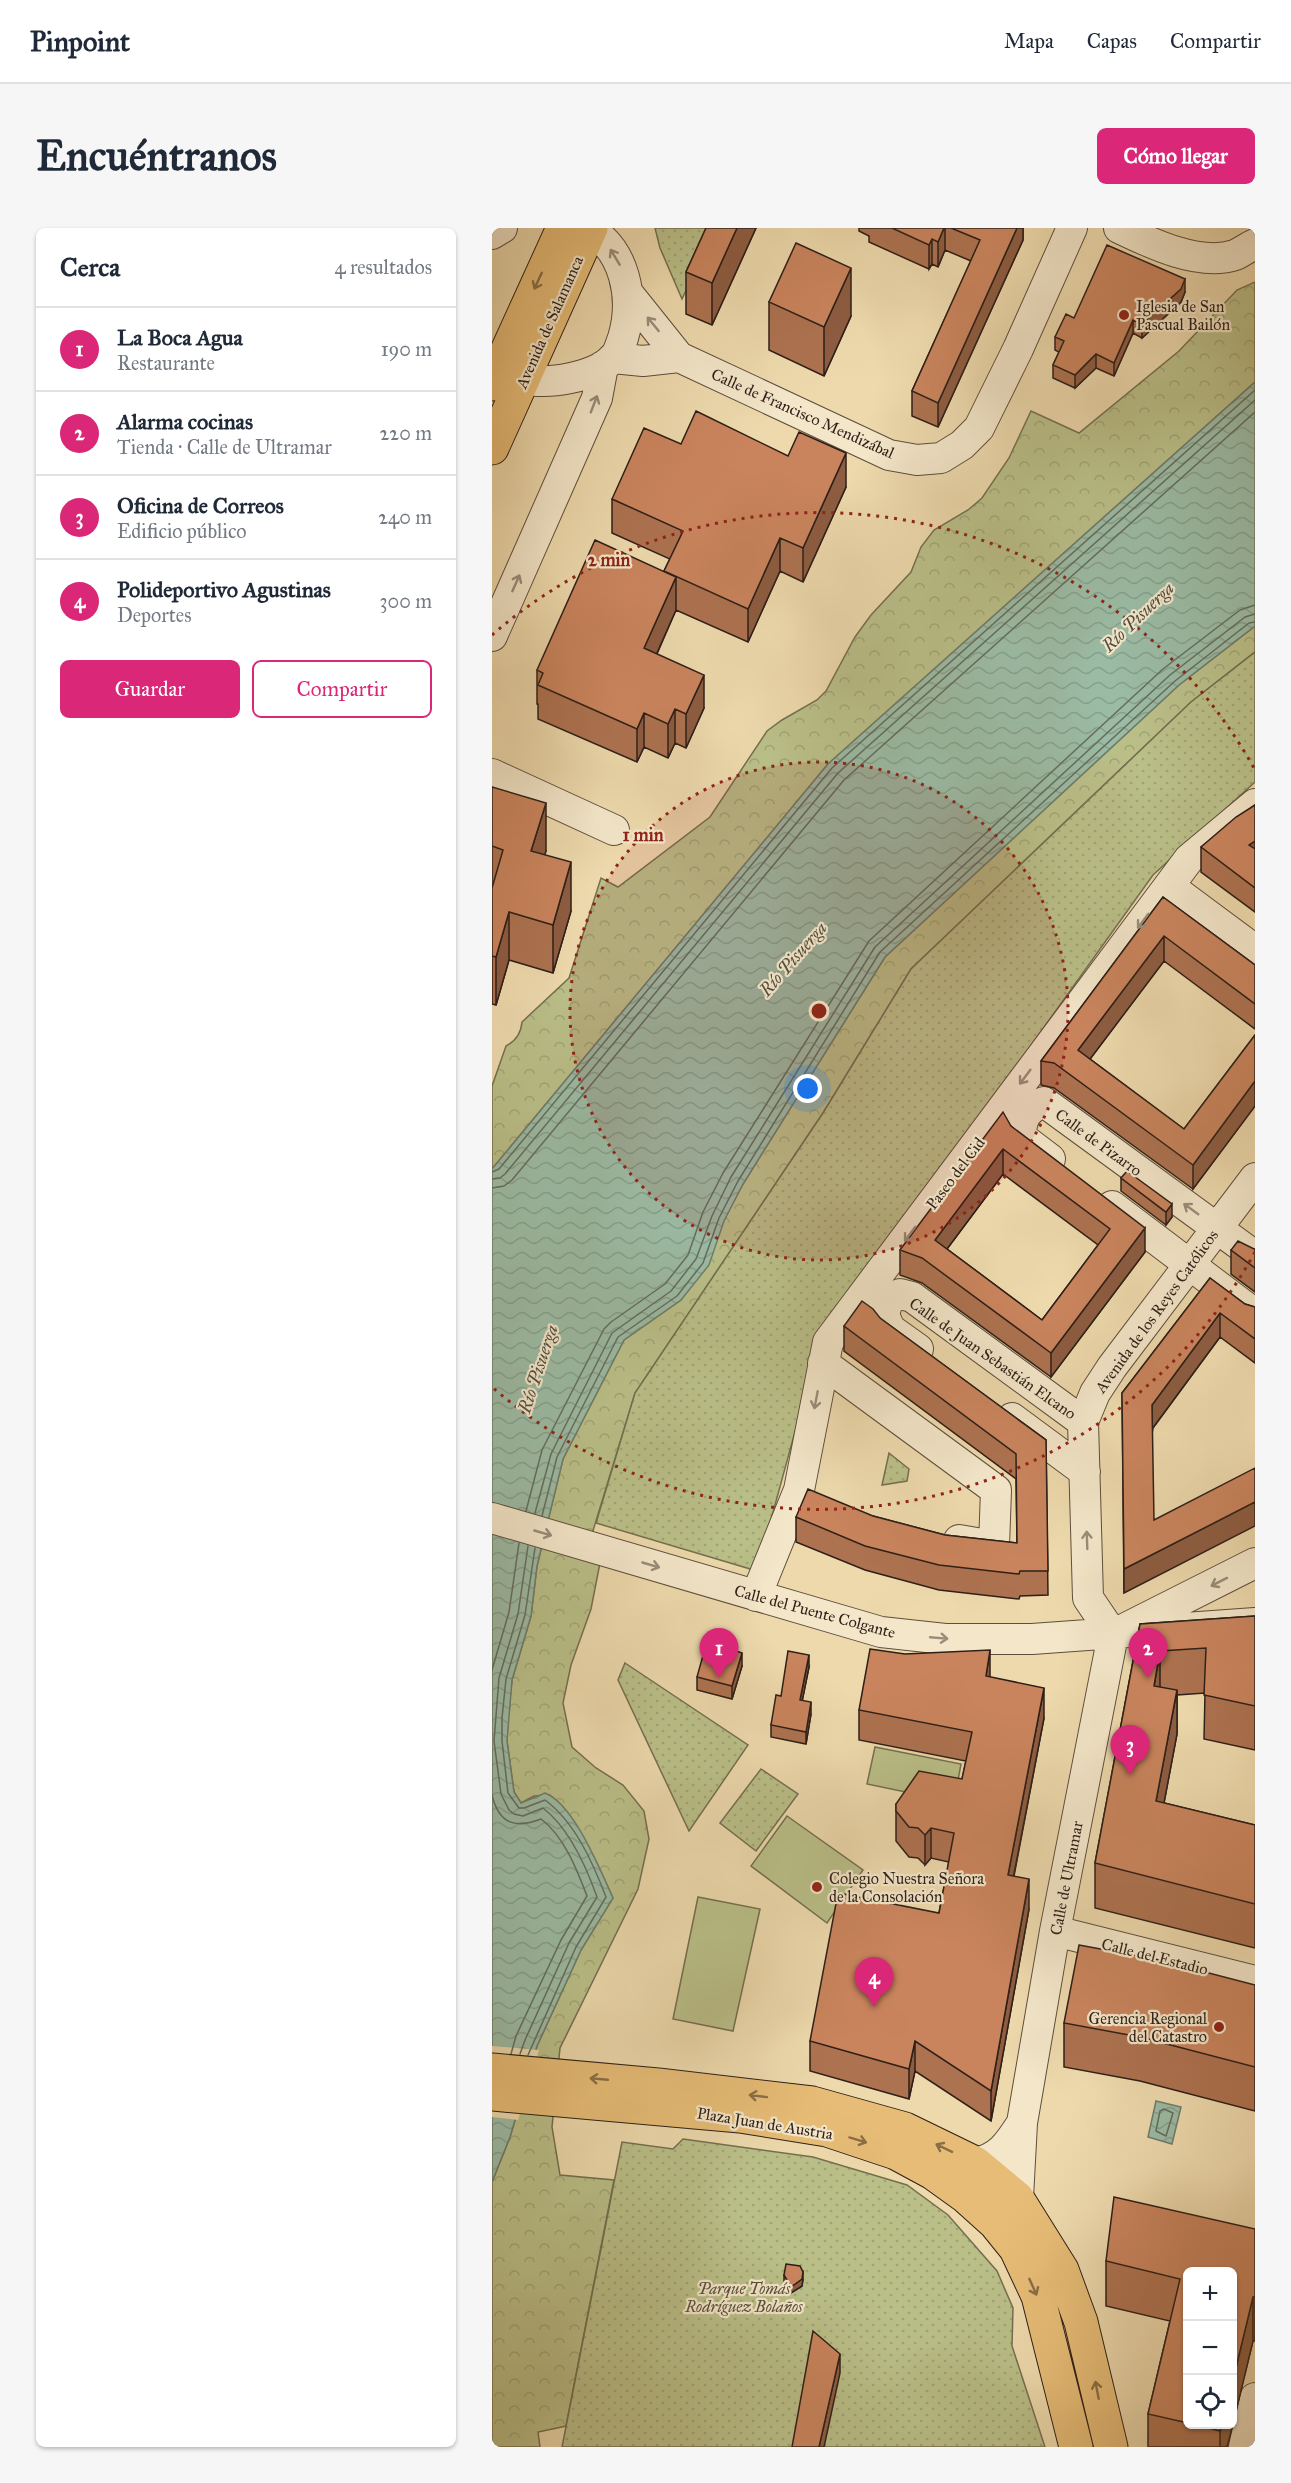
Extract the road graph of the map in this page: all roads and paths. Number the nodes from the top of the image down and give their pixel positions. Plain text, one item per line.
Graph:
1 (502, 228) edge
2 (583, 228) edge
3 (1072, 228) edge
4 (1119, 228) edge
5 (492, 234) edge
6 (1255, 244) edge
7 (627, 292) junction
8 (679, 357) junction
9 (608, 362) junction
10 (502, 373) edge
11 (492, 448) edge
12 (492, 636) edge
13 (492, 774) edge
14 (1255, 804) edge
15 (614, 830) dead end
16 (1169, 886) junction
17 (1255, 950) edge
18 (1255, 1178) edge
19 (1217, 1228) junction
20 (1255, 1256) edge
21 (1190, 1265) junction
22 (1255, 1314) edge
23 (823, 1363) junction
24 (936, 1363) edge
25 (992, 1404) edge
26 (1083, 1422) junction
27 (1085, 1472) junction
28 (492, 1518) edge
29 (938, 1535) edge
30 (1255, 1563) edge
31 (756, 1596) junction
32 (1088, 1598) junction
33 (1182, 1600) junction
34 (1255, 1623) edge
35 (1194, 1628) junction
36 (1113, 1635) junction
37 (1053, 1637) junction
38 (1054, 1939) junction
39 (1255, 1981) edge
40 (1255, 2001) edge
41 (492, 2070) edge
42 (492, 2094) edge
43 (657, 2096) junction
44 (1022, 2123) junction
45 (975, 2163) junction
46 (1017, 2198) junction
47 (1016, 2248) junction
48 (1255, 2398) edge
49 (1076, 2447) edge
50 (1111, 2447) edge
51 (1244, 2447) edge

1 - 5 street
7 -> 2 street
2 - 10 main road, Avenida de Salamanca
3 - 8 street, Calle de Francisco Mendizábal
4 - 6 street
8 -> 7 street, Calle de Francisco Mendizábal
7 - 9 street
8 - 9 street
9 - 10 street
12 -> 9 street
10 - 11 main road, Avenida de Salamanca
13 - 15 street
14 - 16 street, Paseo del Cid
16 - 17 street
16 -> 23 street, Paseo del Cid
18 - 19 street, Avenida de los Reyes Católicos
19 - 20 street, Calle de Pizarro
19 - 21 street, Avenida de los Reyes Católicos
19 -> 21 street, Calle de Pizarro
21 - 22 street, Calle de Pizarro
21 - 26 street, Avenida de los Reyes Católicos
23 - 29 street
23 -> 31 street, Paseo del Cid
24 - 26 street, Calle de Juan Sebastián Elcano
25 - 27 street
26 - 27 street, Avenida de los Reyes Católicos
32 -> 27 street, Avenida de los Reyes Católicos
28 -> 31 street, Calle del Puente Colgante
30 -> 33 street
31 -> 37 street, Calle del Puente Colgante
32 - 36 street
32 - 37 street
33 - 35 street
33 - 36 street
34 - 35 street, Calle del Puente Colgante
35 - 36 street, Calle del Puente Colgante
36 - 37 street, Calle del Puente Colgante
36 - 38 street, Calle de Ultramar
38 - 39 street, Calle del Estadio
38 - 40 street, Calle del Estadio
38 - 44 street, Calle de Ultramar
43 -> 41 main road
42 - 43 main road
45 -> 43 main road, Plaza Juan de Austria
43 -> 47 main road, Plaza Juan de Austria
44 - 45 street, Calle de Ultramar
44 - 46 street, Calle de Ultramar
45 - 46 main road, Plaza Juan de Austria
46 - 47 street, Plaza Juan de Austria
50 -> 46 main road, Plaza Juan de Austria
47 -> 49 main road, Plaza Juan de Austria
48 - 51 street

